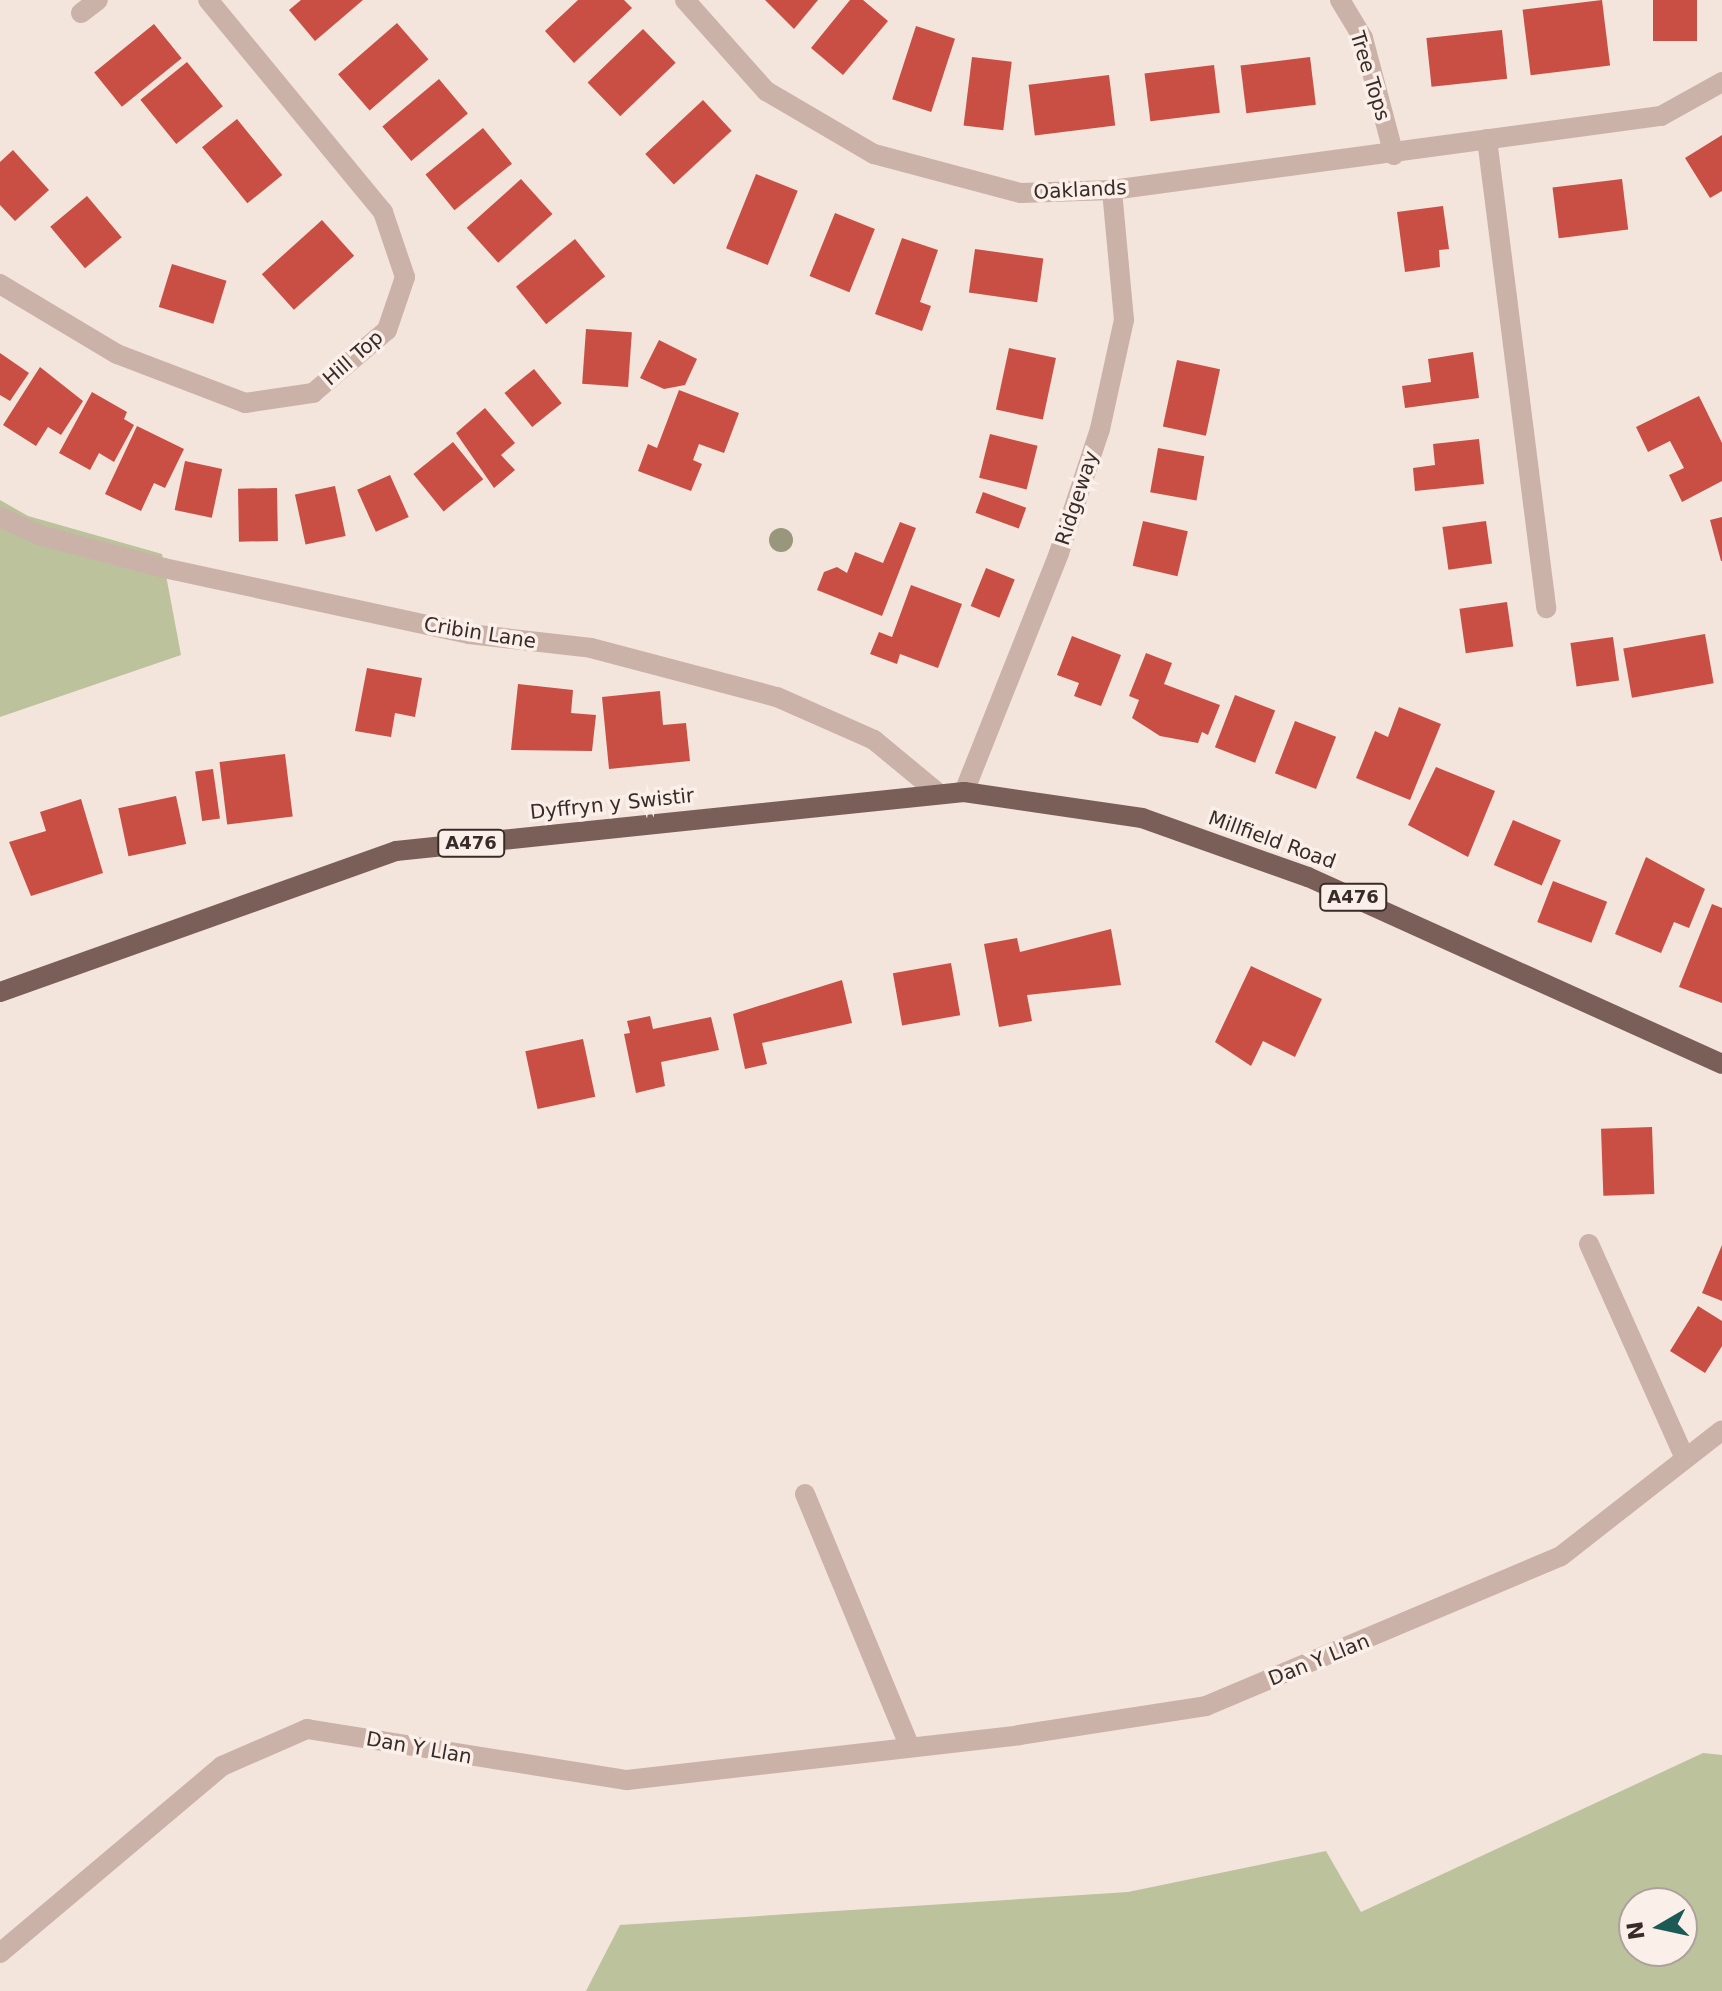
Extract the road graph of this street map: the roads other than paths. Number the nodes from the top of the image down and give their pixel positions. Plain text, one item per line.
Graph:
1 (98, 0) edge
2 (208, 0) edge
3 (685, 0) edge
4 (1340, 0) edge
5 (81, 13) dead end
6 (1722, 82) edge
7 (1487, 139) junction
8 (1394, 155) junction
9 (1112, 190) junction
10 (0, 284) edge
11 (0, 517) edge
12 (1546, 608) dead end
13 (964, 792) junction
14 (938, 793) junction
15 (0, 992) edge
16 (1722, 1064) edge
17 (1589, 1244) dead end
18 (1722, 1430) edge
19 (1685, 1459) junction
20 (805, 1494) dead end
21 (910, 1747) junction
22 (0, 1953) edge

1 - 5 street
2 - 10 street, Hill Top
3 - 9 street, Oaklands
4 - 8 street, Tree Tops
6 - 7 street, Oaklands
7 - 8 street, Oaklands
7 - 12 street
8 - 9 street, Oaklands
9 - 13 street, Ridgeway
11 - 14 street, Cribin Lane
13 - 14 main road, Dyffryn y Swistir / A476
13 - 16 main road, Millfield Road / A476
14 - 15 main road, Dyffryn y Swistir / A476
17 - 19 street
18 - 19 street, Dan Y Llan
19 - 21 street, Dan Y Llan
20 - 21 street
21 - 22 street, Dan Y Llan

